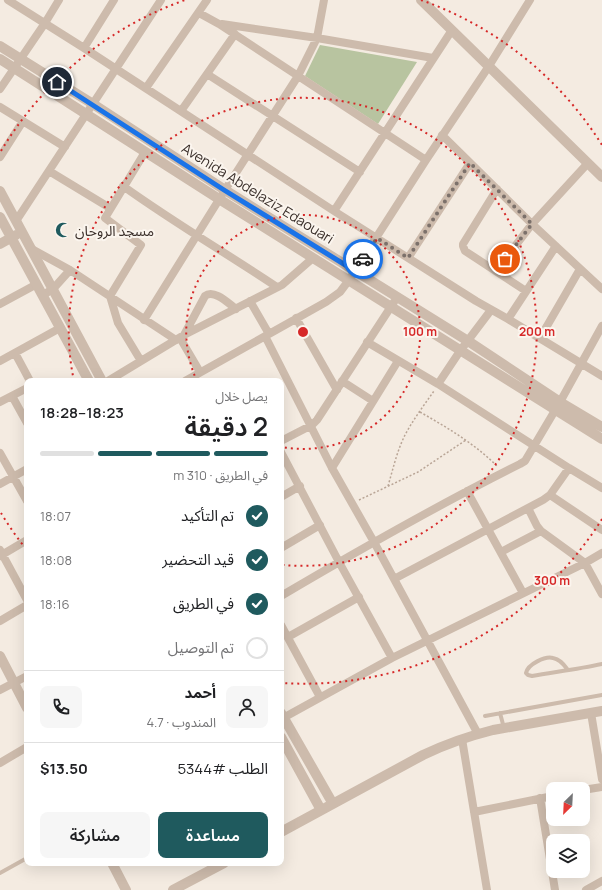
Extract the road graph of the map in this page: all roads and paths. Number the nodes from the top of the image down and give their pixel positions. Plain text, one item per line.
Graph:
1 (8, 0) edge
2 (59, 0) edge
3 (114, 0) edge
4 (161, 0) edge
5 (207, 0) edge
6 (324, 0) edge
7 (419, 0) edge
8 (530, 0) edge
9 (199, 13) junction
10 (45, 23) junction
11 (219, 24) junction
12 (452, 30) junction
13 (235, 34) junction
14 (318, 38) junction
15 (0, 46) edge
16 (84, 48) junction
17 (433, 58) junction
18 (0, 59) edge
19 (20, 59) junction
20 (489, 66) junction
21 (14, 68) junction
22 (117, 69) junction
23 (207, 74) junction
24 (298, 76) junction
25 (146, 88) junction
26 (0, 89) edge
27 (93, 104) junction
28 (0, 107) edge
29 (181, 111) junction
30 (87, 114) junction
31 (273, 116) junction
32 (24, 121) junction
33 (385, 133) junction
34 (442, 135) junction
35 (65, 147) junction
36 (145, 152) junction
37 (248, 154) junction
38 (0, 156) edge
39 (426, 160) junction
40 (470, 163) junction
41 (588, 163) junction
42 (49, 171) junction
43 (360, 172) junction
44 (602, 176) edge
45 (123, 186) junction
46 (497, 189) junction
47 (224, 190) junction
48 (0, 191) edge
49 (219, 199) junction
50 (110, 208) junction
51 (334, 211) junction
52 (0, 217) edge
53 (16, 221) junction
54 (532, 224) junction
55 (3, 230) edge
56 (22, 232) junction
57 (197, 234) junction
58 (11, 237) junction
59 (377, 238) junction
60 (0, 244) edge
61 (556, 246) junction
62 (30, 248) junction
63 (313, 258) junction
64 (408, 258) junction
65 (580, 269) junction
66 (70, 270) junction
67 (355, 271) junction
68 (496, 271) junction
69 (349, 280) junction
70 (36, 284) junction
71 (277, 287) junction
72 (53, 289) junction
73 (602, 289) edge
74 (526, 292) junction
75 (43, 295) junction
76 (110, 296) junction
77 (250, 301) junction
78 (394, 302) junction
79 (0, 304) edge
80 (236, 309) junction
81 (491, 310) junction
82 (296, 318) junction
83 (508, 319) junction
84 (144, 320) junction
85 (602, 326) edge
86 (60, 328) junction
87 (267, 335) junction
88 (180, 338) junction
89 (540, 338) junction
90 (468, 341) junction
91 (367, 342) junction
92 (460, 350) junction
93 (15, 352) junction
94 (0, 361) edge
95 (141, 361) junction
96 (398, 361) junction
97 (581, 364) junction
98 (200, 372) junction
99 (602, 376) edge
100 (28, 378) edge
101 (87, 378) edge
102 (100, 378) edge
103 (113, 378) edge
104 (190, 378) edge
105 (342, 381) junction
106 (438, 384) junction
107 (24, 390) edge
108 (337, 390) junction
109 (12, 396) junction
110 (373, 401) junction
111 (0, 402) edge
112 (558, 406) junction
113 (419, 412) junction
114 (24, 418) edge
115 (310, 426) junction
116 (602, 427) edge
117 (284, 439) edge
118 (602, 439) edge
119 (466, 440) junction
120 (534, 445) junction
121 (0, 453) edge
122 (284, 457) edge
123 (332, 468) junction
124 (569, 468) junction
125 (24, 471) edge
126 (504, 472) junction
127 (14, 476) junction
128 (0, 484) edge
129 (300, 486) junction
130 (388, 486) junction
131 (602, 488) edge
132 (467, 491) junction
133 (24, 495) edge
134 (284, 495) edge
135 (550, 495) junction
136 (352, 504) junction
137 (528, 508) junction
138 (320, 525) junction
139 (488, 528) junction
140 (602, 530) edge
141 (540, 531) junction
142 (24, 542) edge
143 (374, 542) junction
144 (284, 546) edge
145 (501, 552) junction
146 (1, 553) edge
147 (602, 553) edge
148 (339, 562) junction
149 (585, 563) junction
150 (394, 579) junction
151 (523, 593) junction
152 (284, 594) edge
153 (602, 594) edge
154 (24, 595) edge
155 (359, 598) junction
156 (24, 607) edge
157 (0, 621) edge
158 (284, 630) edge
159 (288, 637) junction
160 (427, 641) junction
161 (0, 656) edge
162 (392, 658) junction
163 (602, 664) edge
164 (568, 670) junction
165 (24, 678) edge
166 (14, 683) junction
167 (0, 690) edge
168 (602, 695) edge
169 (320, 697) junction
170 (24, 702) edge
171 (602, 711) edge
172 (500, 713) junction
173 (590, 713) junction
174 (284, 714) edge
175 (485, 716) dead end
176 (284, 718) edge
177 (504, 728) junction
178 (478, 734) junction
179 (462, 739) junction
180 (284, 742) edge
181 (24, 749) edge
182 (0, 763) edge
183 (602, 779) edge
184 (602, 787) edge
185 (590, 789) edge
186 (546, 797) edge
187 (540, 798) junction
188 (333, 804) junction
189 (322, 810) junction
190 (474, 812) junction
191 (284, 830) edge
192 (24, 860) edge
193 (114, 866) edge
194 (218, 866) edge
195 (0, 873) edge
196 (602, 881) edge
197 (126, 890) edge
198 (173, 890) edge
199 (487, 890) edge
200 (555, 890) edge
201 (586, 890) edge

1 - 10 street
2 - 10 street
3 - 16 street
4 - 22 street
5 - 9 street
6 - 14 street
7 - 12 street
8 - 20 street
9 - 11 street
9 - 25 street
10 - 16 street
10 - 19 street
11 - 13 street
11 - 14 street
12 - 17 street
12 - 20 street
13 - 23 street
13 - 24 street
14 - 17 street
14 - 24 street
15 - 19 street, Avenida Abdelaziz Edaouari
16 - 22 street
17 - 33 street
18 - 21 street, Avenida Abdelaziz Edaouari
19 - 21 street
19 - 27 street, Avenida Abdelaziz Edaouari
20 - 34 street
20 - 41 street
21 - 26 street
21 - 30 street, Avenida Abdelaziz Edaouari
22 - 25 street
22 - 27 street
23 - 29 street
23 - 31 street
24 - 31 street
24 - 33 street
25 - 29 street
27 - 30 street
27 - 47 street, Avenida Abdelaziz Edaouari
28 - 32 street
29 - 37 street
30 - 35 street
30 - 36 street, Avenida Abdelaziz Edaouari
31 - 37 street
31 - 43 street
32 - 35 street
32 - 38 street
33 - 39 street
33 - 43 street
34 - 39 street
34 - 40 street
35 - 42 street
36 - 45 street
36 - 49 street, Avenida Abdelaziz Edaouari
37 - 47 street
37 - 51 street
39 - 59 street
40 - 46 street
40 - 64 street
41 - 44 street
41 - 54 street
42 - 50 street
42 - 53 street
43 - 51 street
45 - 50 street
45 - 57 street
46 - 54 street
46 - 68 street
47 - 49 street
47 - 67 street, Avenida Abdelaziz Edaouari
48 - 53 street
49 - 57 street
49 - 63 street, Avenida Abdelaziz Edaouari
50 - 76 street
51 - 59 street
52 - 55 street
53 - 55 street
53 - 56 street
54 - 61 street
54 - 68 street
55 - 58 street
56 - 58 street
56 - 62 street
57 - 71 street
57 - 84 street
58 - 60 street
58 - 70 street
59 - 64 street
59 - 67 street
61 - 65 street
61 - 74 street
62 - 66 street
62 - 72 street
63 - 69 street, Avenida Abdelaziz Edaouari
63 - 71 street
64 - 81 street
65 - 73 street
65 - 89 street
66 - 72 street
66 - 76 street
67 - 69 street
67 - 78 street, Avenida Abdelaziz Edaouari
68 - 74 street
69 - 78 street, Avenida Abdelaziz Edaouari
69 - 82 street
70 - 75 street
70 - 79 street
71 - 77 street
72 - 75 street
72 - 102 street
74 - 83 street
75 - 86 street
76 - 84 street
76 - 95 street
77 - 80 street
77 - 87 street
78 - 90 street, Avenida Abdelaziz Edaouari
78 - 91 street
78 - 92 street, Avenida Abdelaziz Edaouari
80 - 88 street
80 - 88 street
81 - 83 street
81 - 90 street
82 - 87 street
82 - 108 street
83 - 89 street
84 - 88 street
85 - 97 street
86 - 93 street
86 - 101 street
87 - 98 street
87 - 115 street
88 - 95 street
88 - 98 street
89 - 97 street
90 - 92 street
90 - 112 street, Avenida Abdelaziz Edaouari
91 - 96 street
91 - 105 street
92 - 106 street
92 - 112 street, Avenida Abdelaziz Edaouari
93 - 94 street
93 - 100 street
95 - 103 street
96 - 106 street
96 - 110 street
97 - 99 street
97 - 112 street
98 - 104 street
105 - 108 street
105 - 110 street
106 - 113 path
106 - 120 street
107 - 109 street
108 - 115 street
109 - 111 street
109 - 114 street
110 - 123 street
112 - 116 street, Avenida Abdelaziz Edaouari
112 - 118 street, Avenida Abdelaziz Edaouari
112 - 120 street
113 - 119 path
113 - 130 path
115 - 117 street
115 - 123 street
119 - 126 path
119 - 130 path
120 - 124 street
120 - 126 street
121 - 127 street
122 - 129 street
123 - 136 street
124 - 131 street
124 - 135 street
125 - 127 street
126 - 132 street
127 - 128 street
127 - 133 street
129 - 134 street
129 - 138 street
130 - 136 path
132 - 139 street
132 - 143 street
135 - 137 street
135 - 140 street
136 - 143 street
137 - 139 street
137 - 141 street
138 - 144 street
138 - 148 street
139 - 145 street
139 - 150 street
141 - 145 street
141 - 149 street
142 - 146 street
143 - 148 street
143 - 150 street
145 - 151 street
146 - 154 street
147 - 149 street
148 - 152 street
148 - 155 street
149 - 151 street
149 - 153 street
150 - 160 street
151 - 160 street
155 - 159 street
155 - 162 street
156 - 157 street
158 - 159 street
159 - 169 street
160 - 162 street
160 - 178 street
161 - 166 street
162 - 169 street
163 - 164 lane
164 - 164 lane
165 - 166 street
166 - 167 street
166 - 170 street
168 - 172 lane
169 - 174 street
171 - 173 street
172 - 175 lane
172 - 177 lane
173 - 177 street
173 - 183 street
176 - 188 street
177 - 178 street
178 - 179 street
179 - 188 street
179 - 190 street
180 - 189 street
181 - 182 street
184 - 185 street
186 - 187 street
187 - 190 street
187 - 200 street
188 - 189 street
189 - 191 street
190 - 199 street
192 - 195 lane
193 - 197 street
194 - 198 street
196 - 201 street

